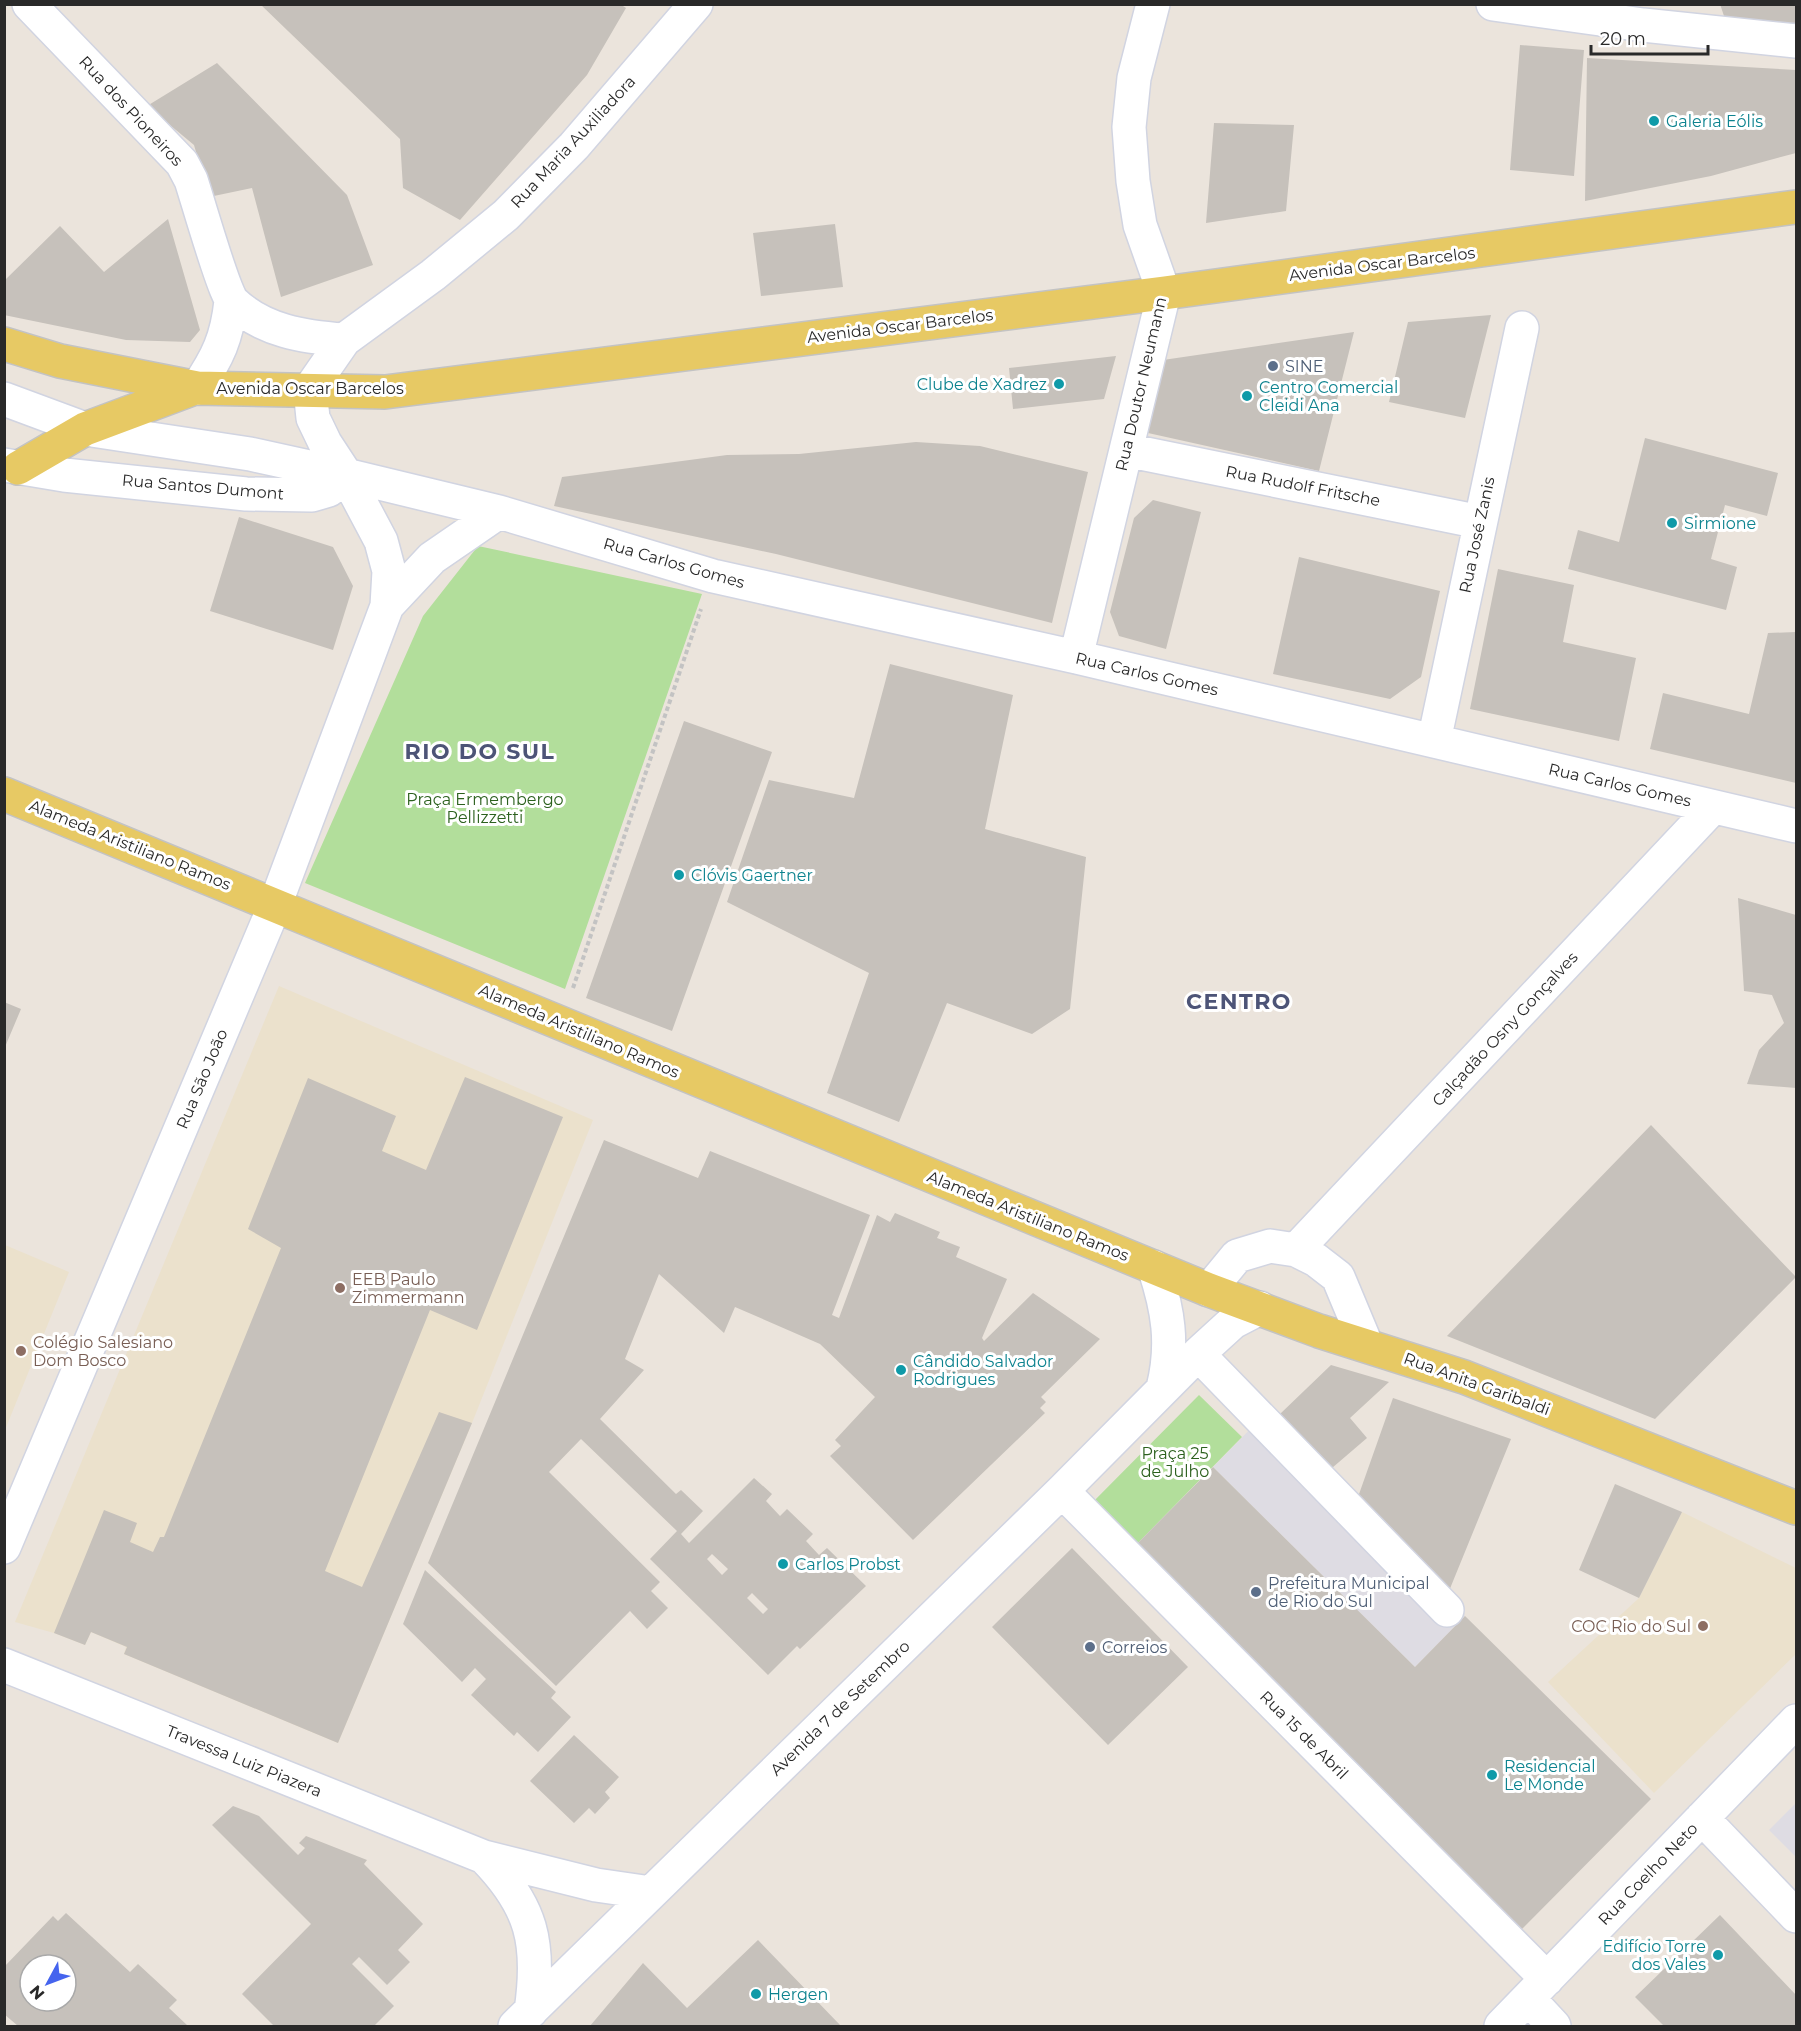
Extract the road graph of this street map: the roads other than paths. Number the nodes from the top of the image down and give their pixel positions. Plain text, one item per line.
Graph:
1 (29, 4) edge
2 (696, 4) edge
3 (1153, 4) edge
4 (1493, 4) edge
5 (1797, 40) edge
6 (1797, 207) edge
7 (1164, 293) junction
8 (231, 301) junction
9 (1522, 328) dead end
10 (344, 340) junction
11 (4, 344) edge
12 (197, 388) junction
13 (310, 389) junction
14 (4, 399) edge
15 (85, 429) junction
16 (1126, 450) junction
17 (11, 466) edge
18 (346, 475) junction
19 (499, 512) junction
20 (1480, 522) junction
21 (387, 606) junction
22 (1076, 657) junction
23 (1434, 741) junction
24 (4, 794) edge
25 (1713, 807) junction
26 (1797, 826) edge
27 (275, 905) junction
28 (1296, 1250) junction
29 (1154, 1267) junction
30 (1209, 1290) junction
31 (1260, 1308) junction
32 (1366, 1344) junction
33 (1198, 1354) junction
34 (1163, 1388) junction
35 (1062, 1491) junction
36 (1797, 1508) edge
37 (4, 1547) edge
38 (1447, 1610) dead end
39 (4, 1665) edge
40 (1797, 1721) edge
41 (1702, 1818) junction
42 (484, 1857) junction
43 (651, 1893) junction
44 (1797, 1916) edge
45 (1537, 1988) junction
46 (523, 2019) edge
47 (1501, 2026) edge
48 (1554, 2026) edge

1 - 8 street, Rua dos Pioneiros
2 - 10 street, Rua Maria Auxiliadora
3 - 7 street, Rua Doutor Neumann
4 - 5 street
6 - 7 main road, Avenida Oscar Barcelos
7 - 13 main road, Avenida Oscar Barcelos
7 - 16 street, Rua Doutor Neumann
8 - 10 street
8 - 12 street, Rua dos Pioneiros
9 - 20 street, Rua José Zanis
10 - 13 street, Rua Maria Auxiliadora
11 - 12 main road, Avenida Oscar Barcelos
12 - 13 main road, Avenida Oscar Barcelos
12 - 15 main road
13 - 18 street, Rua São João
14 - 15 street
15 - 17 main road
15 - 18 street
16 - 20 street, Rua Rudolf Fritsche
16 - 22 street, Rua Doutor Neumann
17 - 18 street, Rua Santos Dumont
18 - 19 street
18 - 21 street, Rua São João
19 - 21 street, Rua São João
19 - 22 street, Rua Carlos Gomes
20 - 23 street, Rua José Zanis
21 - 27 street, Rua São João
22 - 23 street, Rua Carlos Gomes
23 - 25 street, Rua Carlos Gomes
24 - 27 main road, Alameda Aristiliano Ramos
25 - 26 street, Rua Carlos Gomes
25 - 28 street, Calçadão Osny Gonçalves
27 - 29 main road, Alameda Aristiliano Ramos
27 - 37 street, Rua São João
28 - 30 street
28 - 32 street
29 - 30 main road, Rua Anita Garibaldi
29 - 34 street
30 - 31 main road, Rua Anita Garibaldi
31 - 32 main road, Rua Anita Garibaldi
31 - 33 street, Avenida 7 de Setembro
32 - 36 main road, Rua Anita Garibaldi
33 - 34 street, Avenida 7 de Setembro
33 - 38 street
34 - 35 street, Avenida 7 de Setembro
35 - 43 street, Avenida 7 de Setembro
35 - 45 street, Rua 15 de Abril
39 - 42 street, Travessa Luiz Piazera
40 - 41 street, Rua Coelho Neto
41 - 44 street
41 - 45 street, Rua Coelho Neto
42 - 43 street, Travessa Luiz Piazera
42 - 46 street, Travessa Luiz Piazera
43 - 46 street, Avenida 7 de Setembro
45 - 47 street, Rua Coelho Neto
45 - 48 street, Rua 15 de Abril

